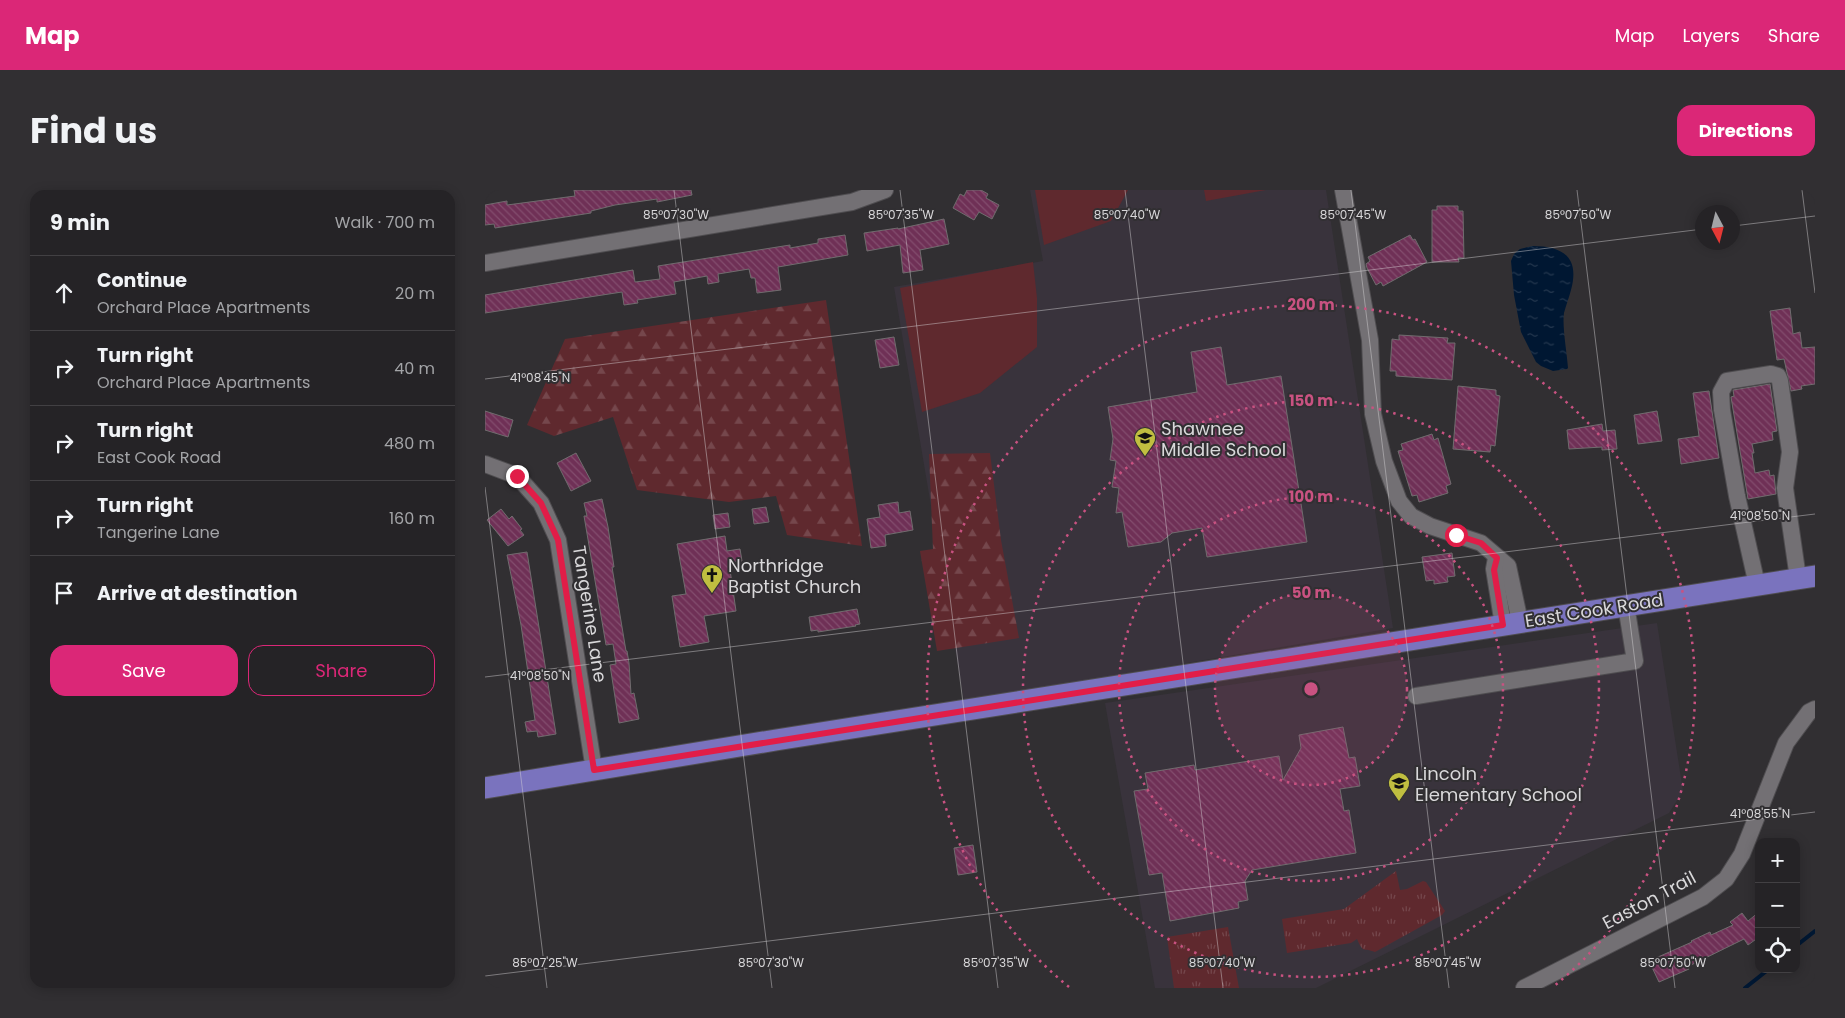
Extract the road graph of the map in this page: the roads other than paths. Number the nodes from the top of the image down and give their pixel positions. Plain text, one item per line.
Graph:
1 (885, 190) edge
2 (1343, 190) edge
3 (485, 263) edge
4 (485, 464) edge
5 (1807, 577) edge
6 (1757, 585) junction
7 (1626, 605) junction
8 (1511, 624) junction
9 (1416, 696) dead end
10 (1815, 709) edge
11 (594, 770) junction
12 (485, 788) edge
13 (1524, 988) edge

1 - 3 street
2 - 8 street
4 - 11 street, Tangerine Lane
5 - 6 main road, East Cook Road
5 - 6 street
6 - 7 main road, East Cook Road
7 - 8 main road, East Cook Road
7 - 9 street
8 - 11 main road, East Cook Road
10 - 13 street, Easton Trail
11 - 12 main road, East Cook Road

